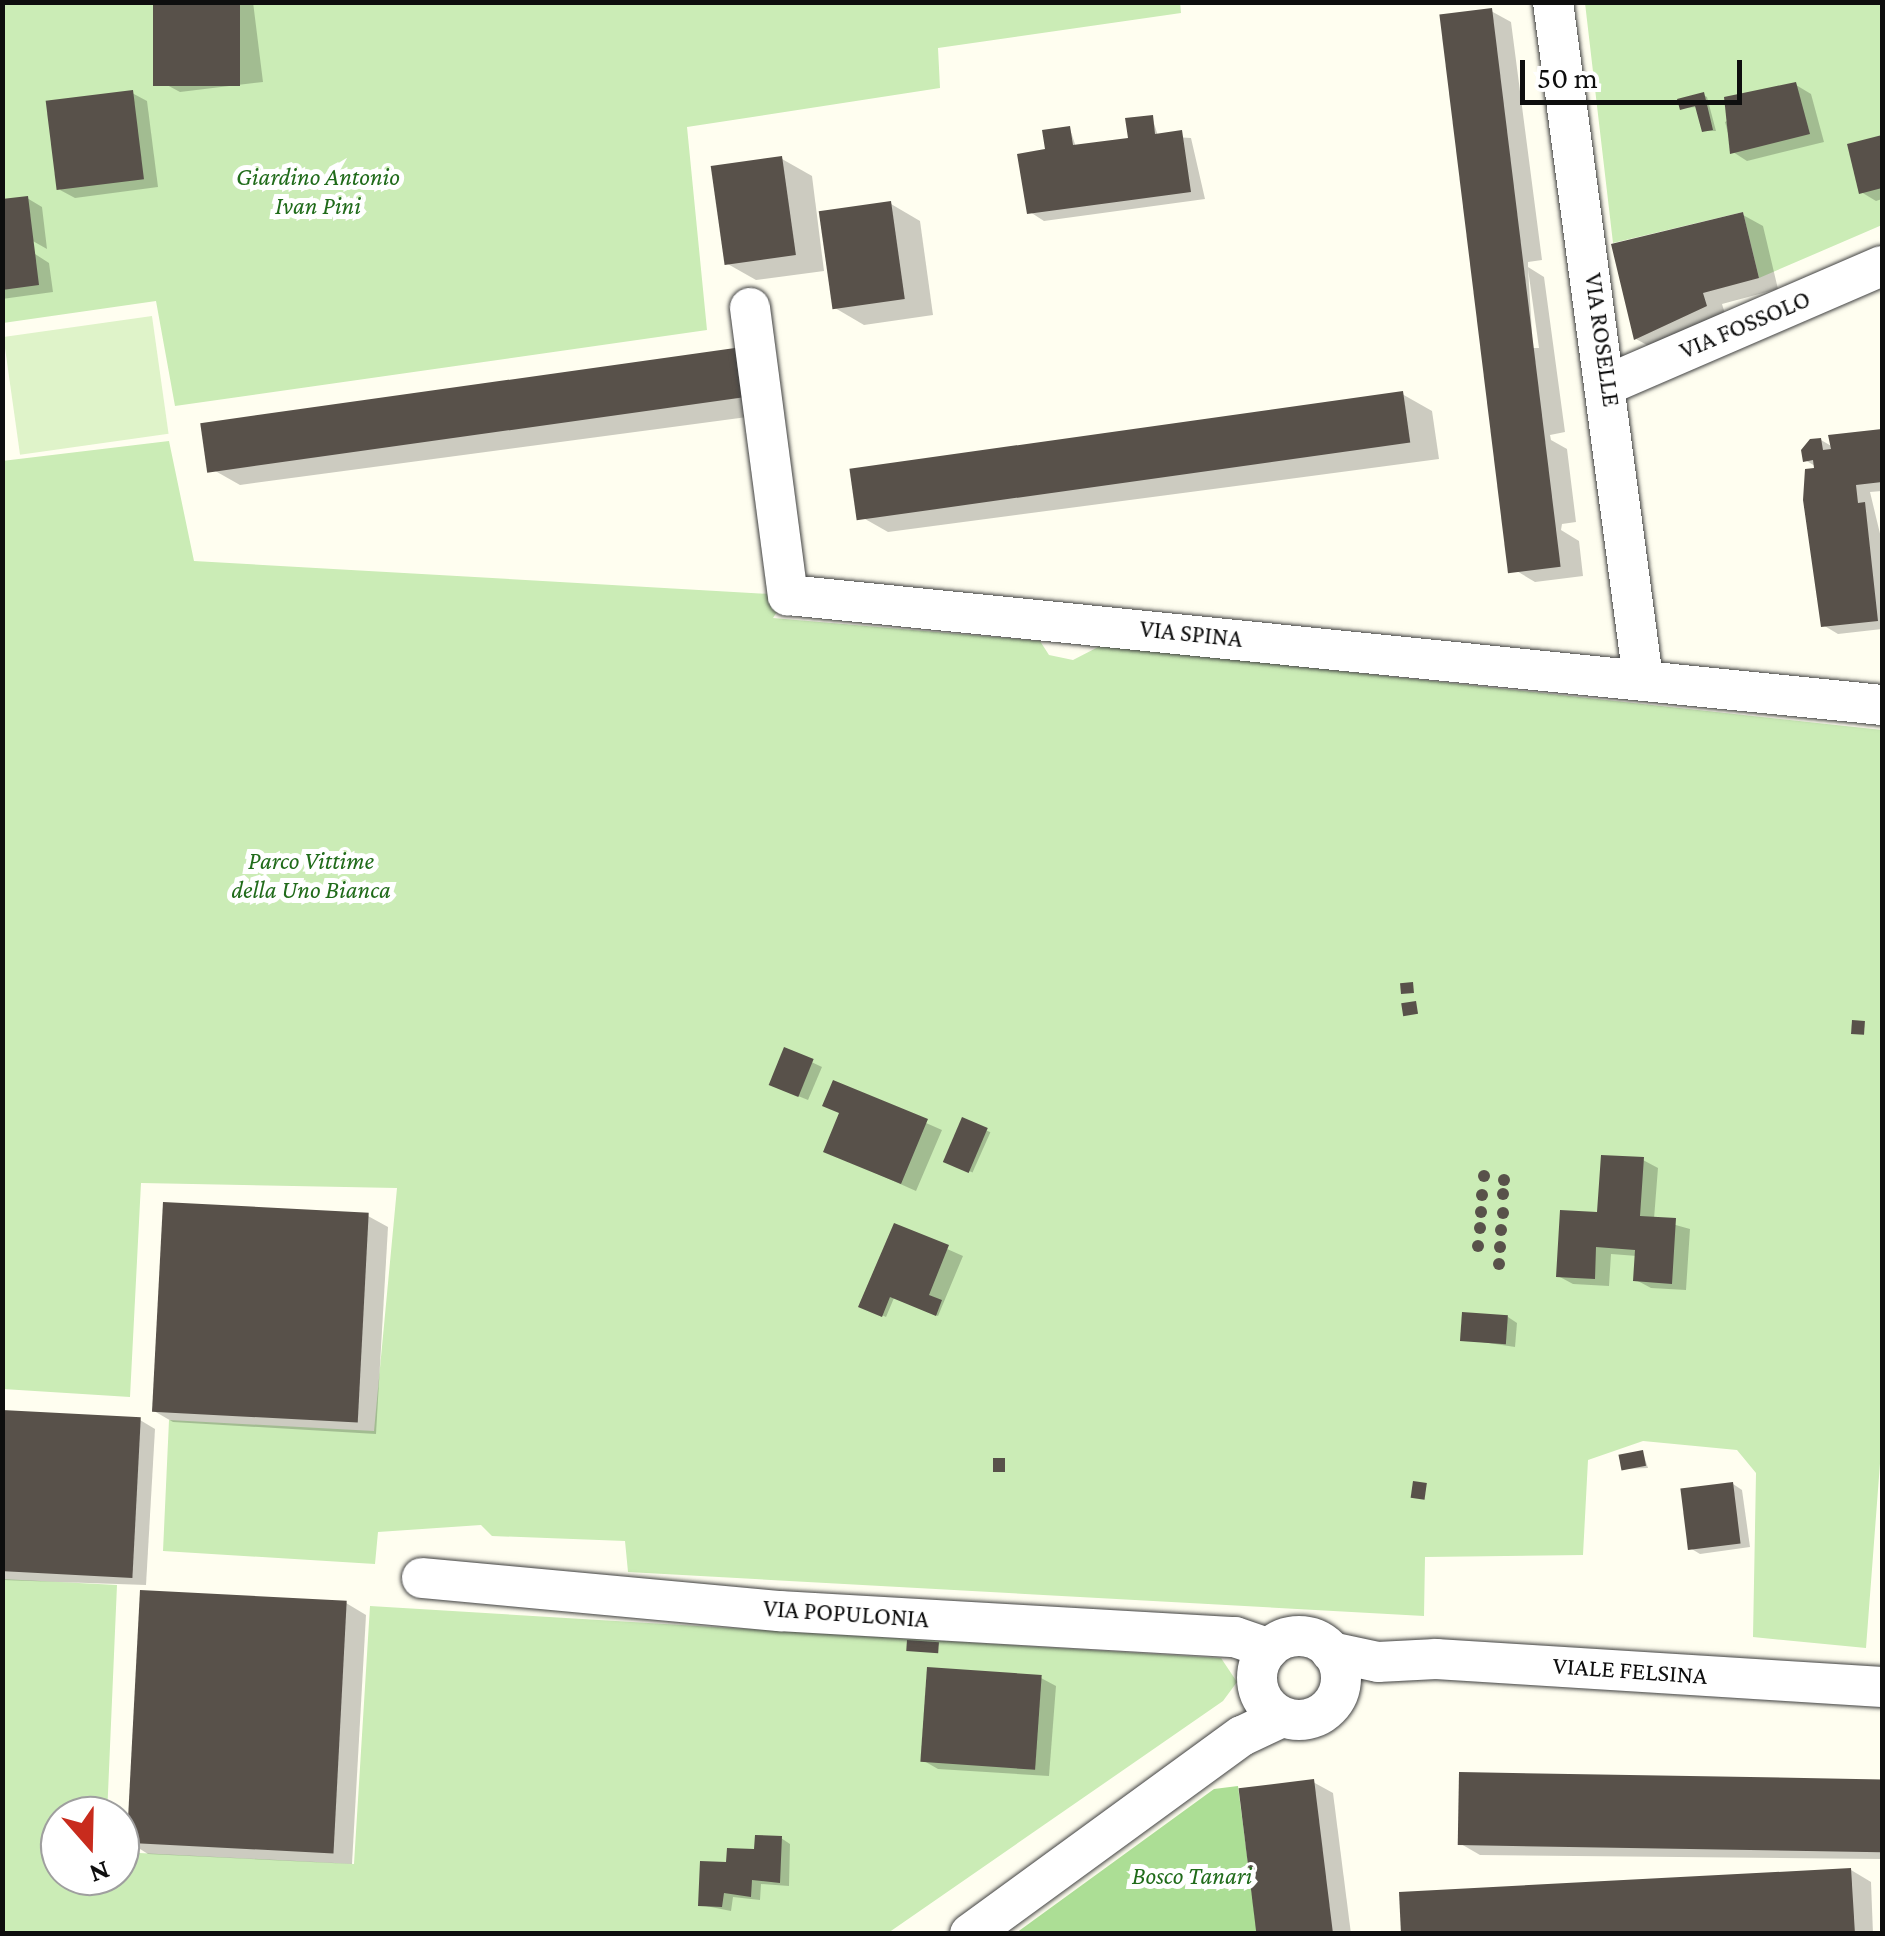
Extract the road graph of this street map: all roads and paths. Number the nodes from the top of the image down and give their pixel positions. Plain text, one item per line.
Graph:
1 (1553, 2) edge
2 (1882, 266) edge
3 (750, 308) dead end
4 (1608, 384) junction
5 (1643, 678) junction
6 (1882, 705) edge
7 (422, 1578) dead end
8 (1269, 1648) junction
9 (1336, 1666) junction
10 (1882, 1687) edge
11 (1272, 1708) junction
12 (970, 1934) edge

1 - 4 street, VIA ROSELLE
2 - 4 street, VIA FOSSOLO
3 - 5 street, VIA SPINA
4 - 5 street, VIA ROSELLE
5 - 6 street, VIA SPINA
7 - 8 street, VIA POPULONIA
8 - 9 street
8 - 11 street
9 - 10 street, VIALE FELSINA
9 - 11 street, VIALE FELSINA
11 - 12 street, VIALE FELSINA

